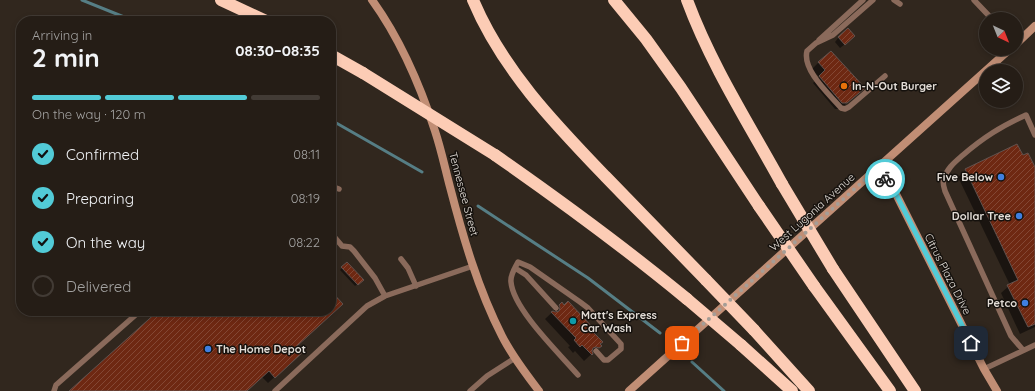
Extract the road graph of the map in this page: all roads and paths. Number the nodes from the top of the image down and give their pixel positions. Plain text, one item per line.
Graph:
1 (221, 0) edge
2 (372, 0) edge
3 (473, 0) edge
4 (614, 0) edge
5 (688, 0) edge
6 (863, 0) edge
7 (873, 0) edge
8 (894, 0) edge
9 (898, 0) edge
10 (974, 0) edge
11 (985, 12) edge
12 (255, 16) edge
13 (1035, 26) edge
14 (1023, 37) edge
15 (816, 43) junction
16 (1002, 56) edge
17 (336, 58) edge
18 (885, 76) dead end
19 (1035, 135) edge
20 (877, 169) junction
21 (336, 187) edge
22 (339, 188) dead end
23 (336, 239) edge
24 (401, 259) dead end
25 (517, 265) junction
26 (473, 266) junction
27 (416, 286) junction
28 (385, 296) junction
29 (556, 308) dead end
30 (134, 316) edge
31 (1035, 345) edge
32 (1023, 350) junction
33 (596, 351) dead end
34 (515, 358) junction
35 (984, 369) junction
36 (578, 375) dead end
37 (54, 391) edge
38 (275, 391) edge
39 (470, 391) edge
40 (539, 391) edge
41 (629, 391) edge
42 (792, 391) edge
43 (809, 391) edge
44 (890, 391) edge
45 (915, 391) edge
46 (997, 391) edge

1 - 12 highway
2 - 26 main road, Tennessee Street
3 - 43 highway, bridge
4 - 44 highway, bridge
5 - 45 highway, bridge
6 - 15 lane
7 - 15 lane
8 - 9 lane
10 - 11 lane
13 - 14 main road
15 - 18 lane
16 - 20 main road, West Lugonia Avenue
17 - 42 highway, bridge
19 - 32 lane
20 - 35 main road, Citrus Plaza Drive
20 - 41 main road, West Lugonia Avenue
21 - 22 lane
23 - 28 lane
24 - 27 lane
25 - 29 lane
25 - 33 lane
25 - 36 lane
26 - 27 lane
26 - 34 main road, Tennessee Street
27 - 28 lane
28 - 38 lane
30 - 37 lane
31 - 32 lane
32 - 35 lane
34 - 39 lane
34 - 40 main road, Tennessee Street
35 - 46 main road, Citrus Plaza Drive

